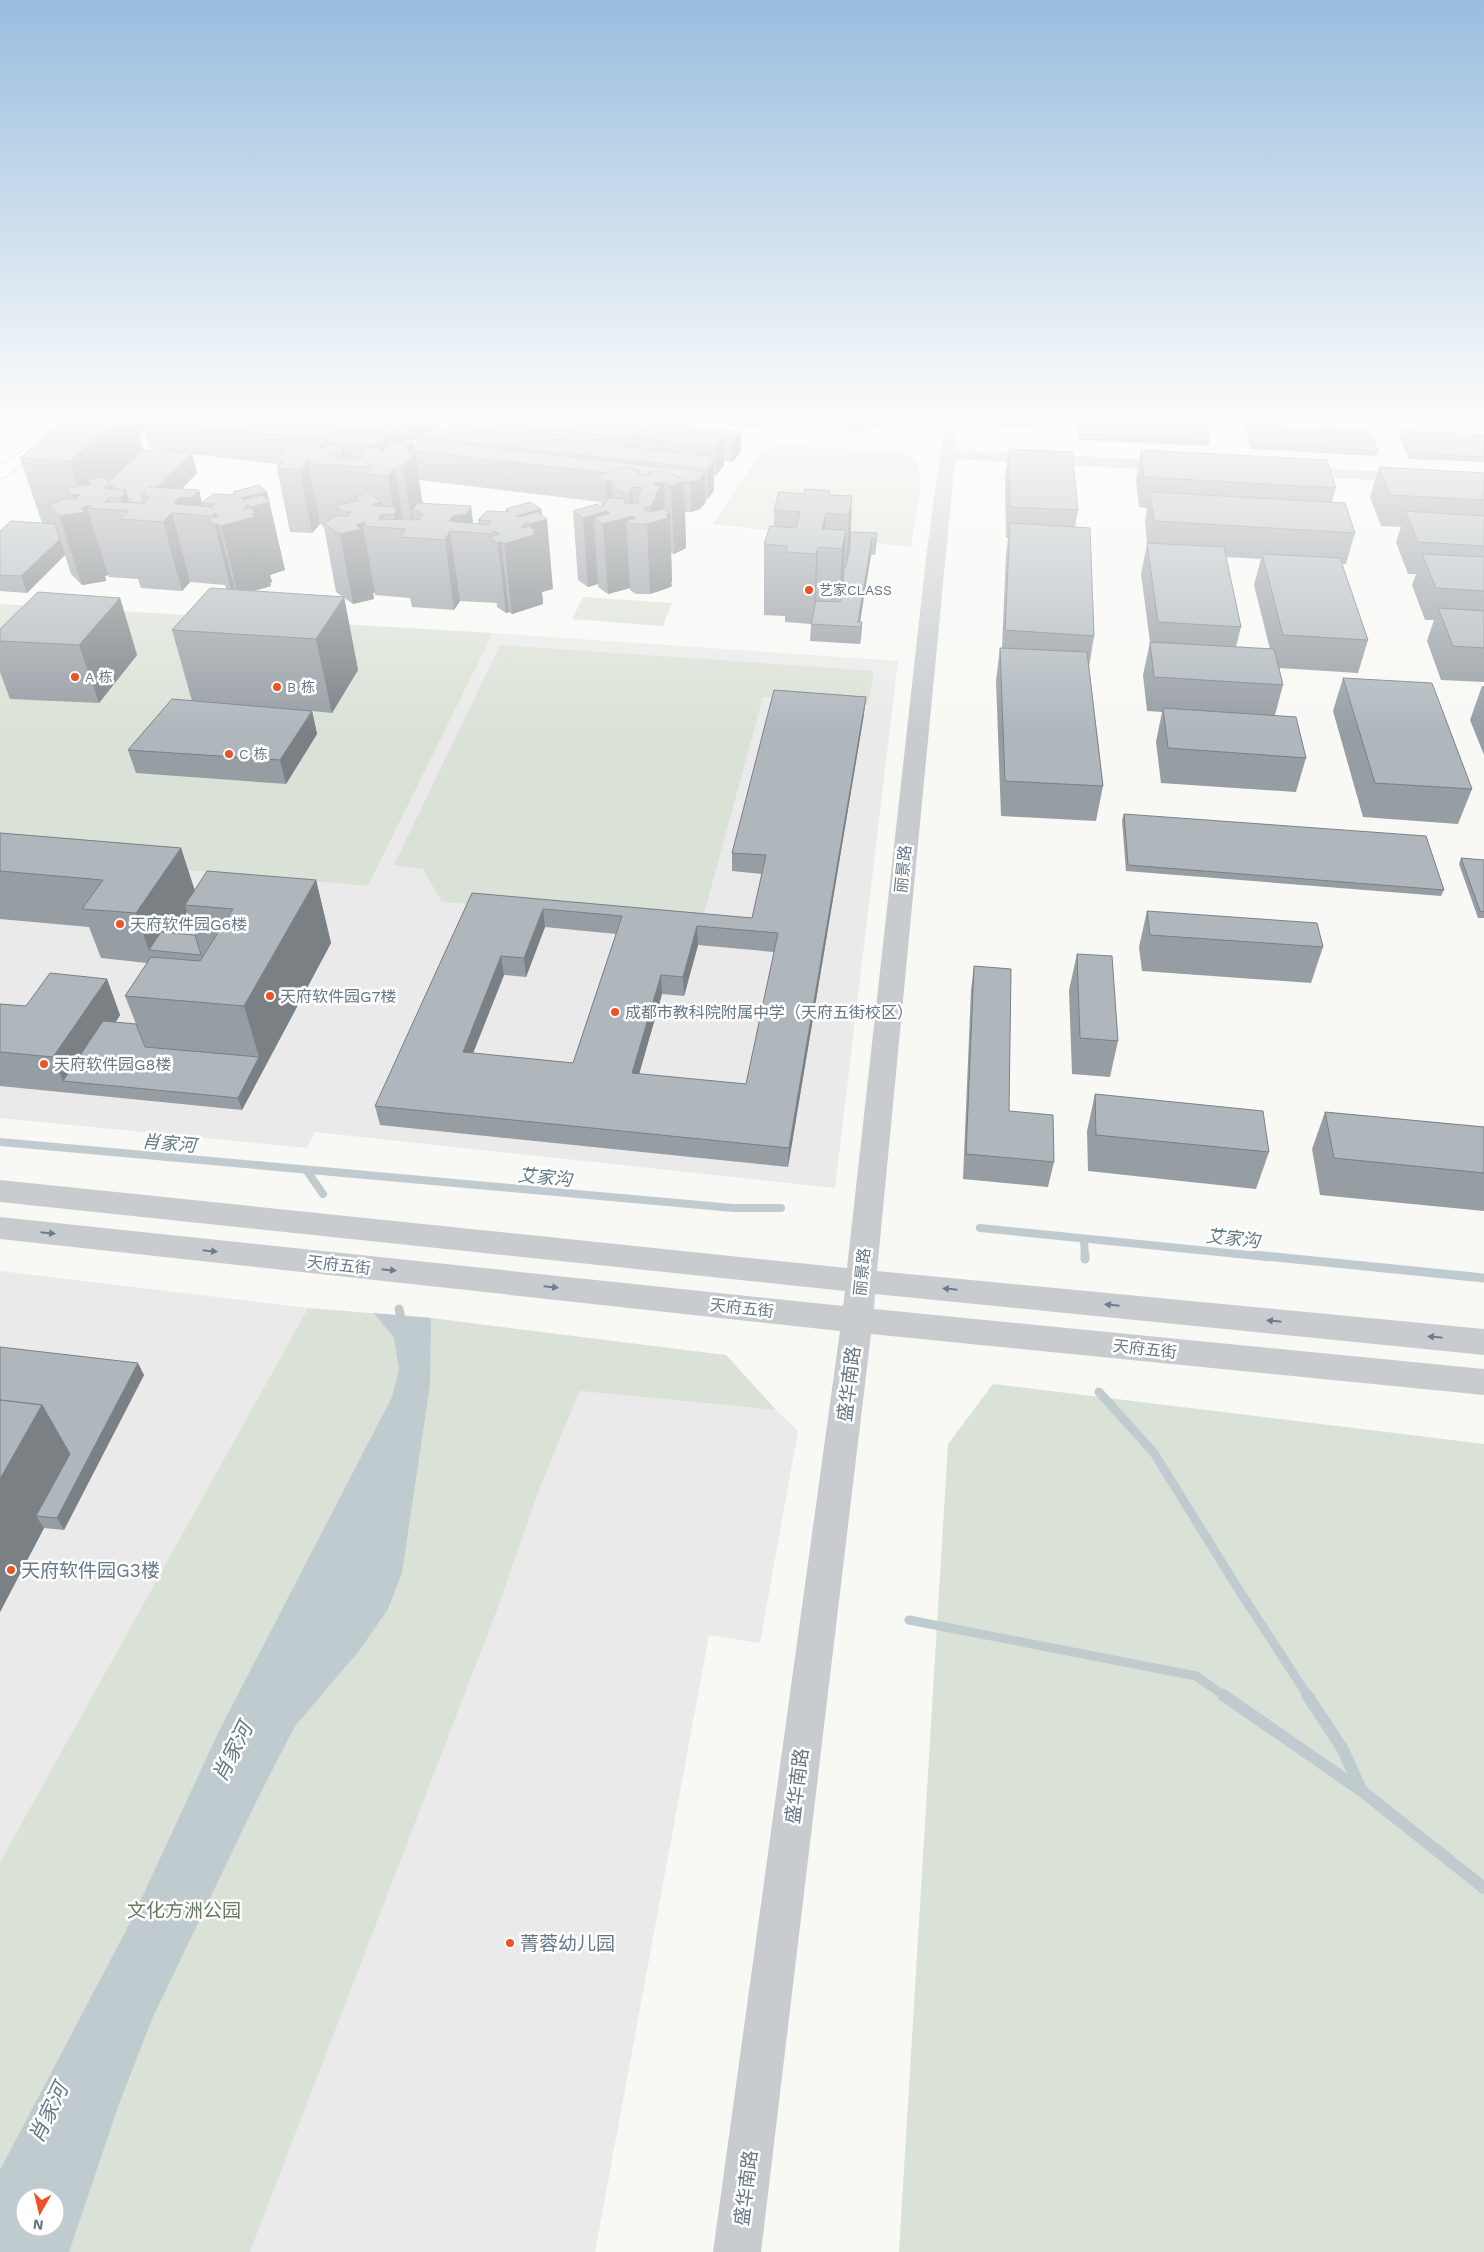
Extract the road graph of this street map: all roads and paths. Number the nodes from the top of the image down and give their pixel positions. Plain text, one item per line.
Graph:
1 (939, 524) edge
2 (0, 1191) edge
3 (0, 1228) edge
4 (861, 1281) junction
5 (857, 1320) junction
6 (1484, 1342) edge
7 (1484, 1382) edge
8 (738, 2252) edge

1 - 4 street, 丽景路
2 - 4 street
3 -> 5 street, 天府五街
4 - 5 street, 丽景路
6 -> 4 street
5 - 7 street, 天府五街
5 - 8 street, 盛华南路

